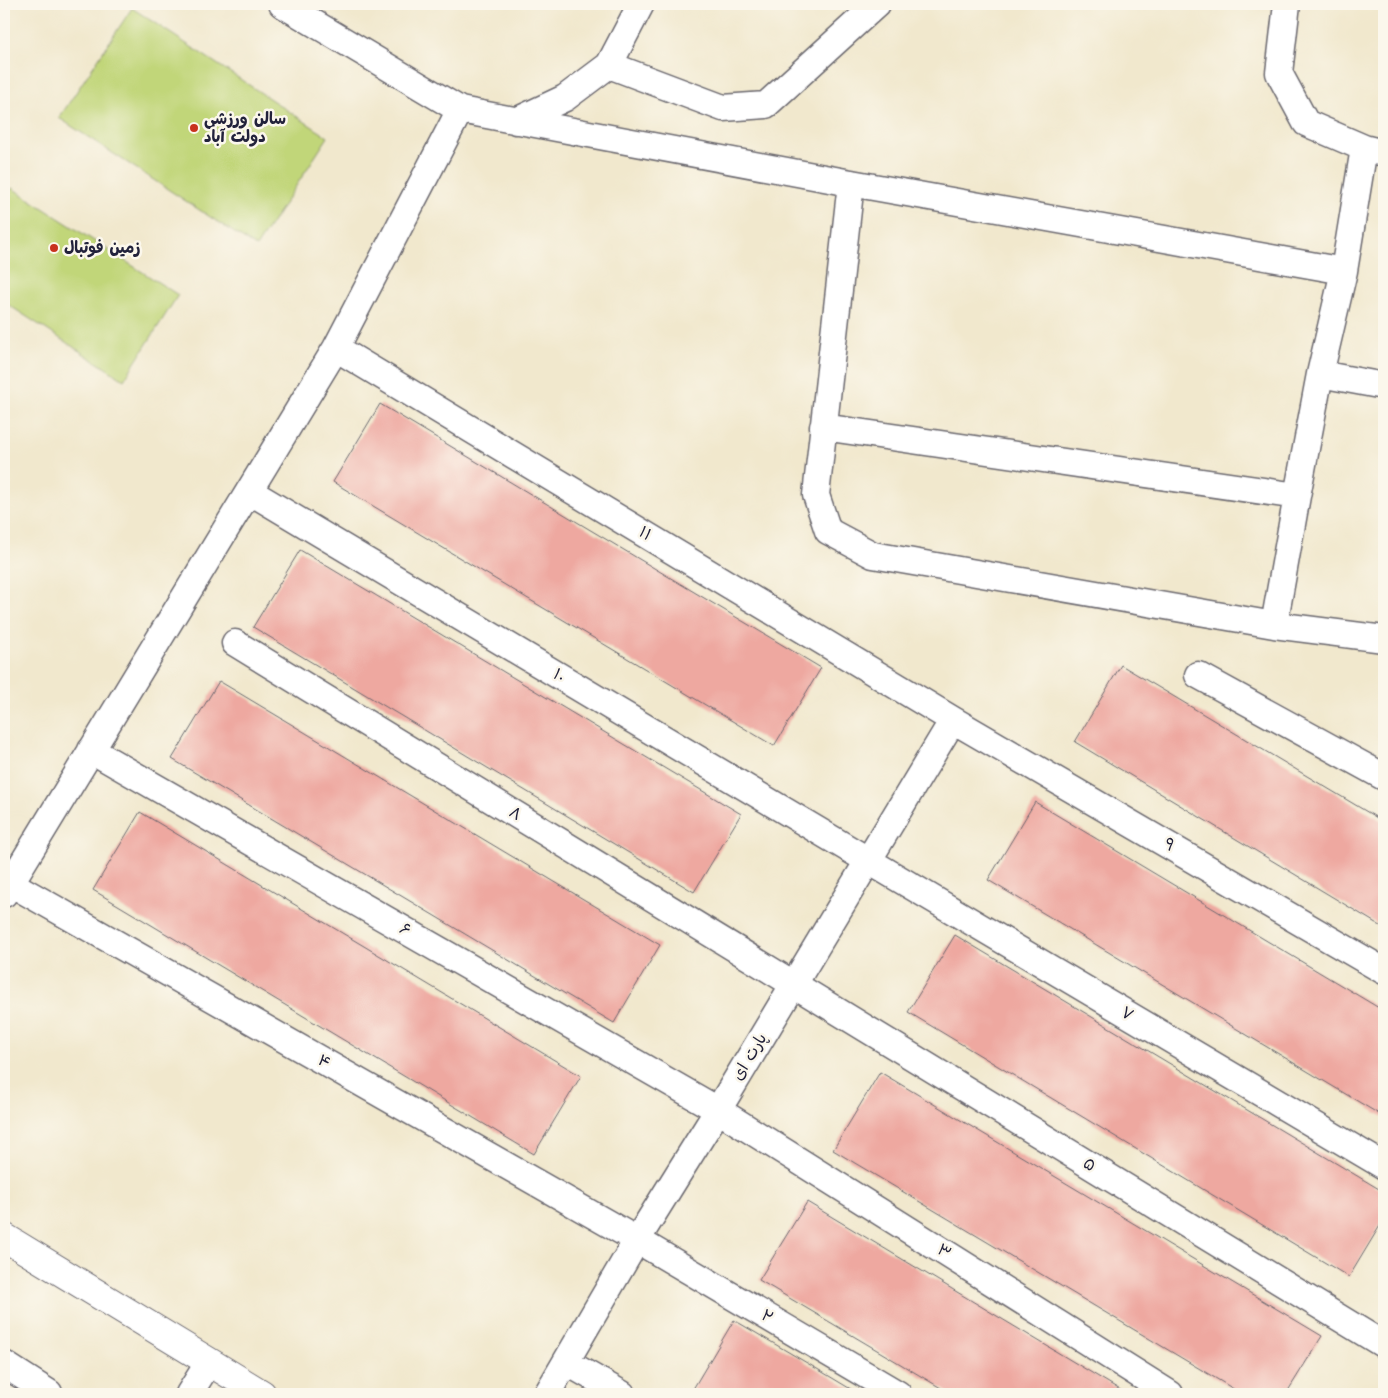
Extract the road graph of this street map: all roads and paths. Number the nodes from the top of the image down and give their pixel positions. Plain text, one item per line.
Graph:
1 (282, 4) edge
2 (641, 4) edge
3 (877, 4) edge
4 (1286, 4) edge
5 (609, 65) junction
6 (460, 110) junction
7 (516, 121) junction
8 (1374, 150) edge
9 (851, 183) junction
10 (1344, 271) junction
11 (336, 348) junction
12 (1320, 374) junction
13 (1384, 386) edge
14 (823, 427) junction
15 (249, 491) junction
16 (1297, 496) junction
17 (1274, 625) junction
18 (1384, 639) edge
19 (235, 643) dead end
20 (1198, 675) dead end
21 (953, 720) junction
22 (91, 750) junction
23 (1384, 777) edge
24 (869, 861) junction
25 (7, 888) edge
26 (1384, 970) edge
27 (794, 985) junction
28 (718, 1110) junction
29 (1384, 1166) edge
30 (4, 1237) edge
31 (637, 1240) junction
32 (1384, 1345) edge
33 (209, 1362) junction
34 (566, 1362) junction
35 (4, 1364) edge
36 (49, 1393) dead end
37 (189, 1394) edge
38 (262, 1394) edge
39 (547, 1394) edge
40 (622, 1394) edge
41 (898, 1394) edge
42 (1170, 1394) edge

1 - 6 street
2 - 5 street
3 - 5 street
4 - 8 street
5 - 7 street
6 - 7 street
6 - 11 street
7 - 9 street
8 - 10 street
9 - 10 street
9 - 14 street
10 - 12 street
11 - 15 street
11 - 21 street, ۱۱
12 - 13 street
12 - 16 street
14 - 16 street
14 - 17 street
15 - 22 street
15 - 24 street, ۱۰
16 - 17 street
17 - 18 street
19 - 27 street, ۸
20 - 23 street
21 - 24 street, پارت ای
21 - 26 street, ۹
22 - 25 street
22 - 28 street, ۶
24 - 27 street, پارت ای
24 - 29 street, ۷
25 - 31 street, ۴
27 - 28 street, پارت ای
27 - 32 street, ۵
28 - 31 street, پارت ای
28 - 42 street, ۳
30 - 33 street
31 - 34 street, پارت ای
31 - 41 street, ۲
33 - 37 street
33 - 38 street
34 - 39 street, پارت ای
34 - 40 street
35 - 36 street

